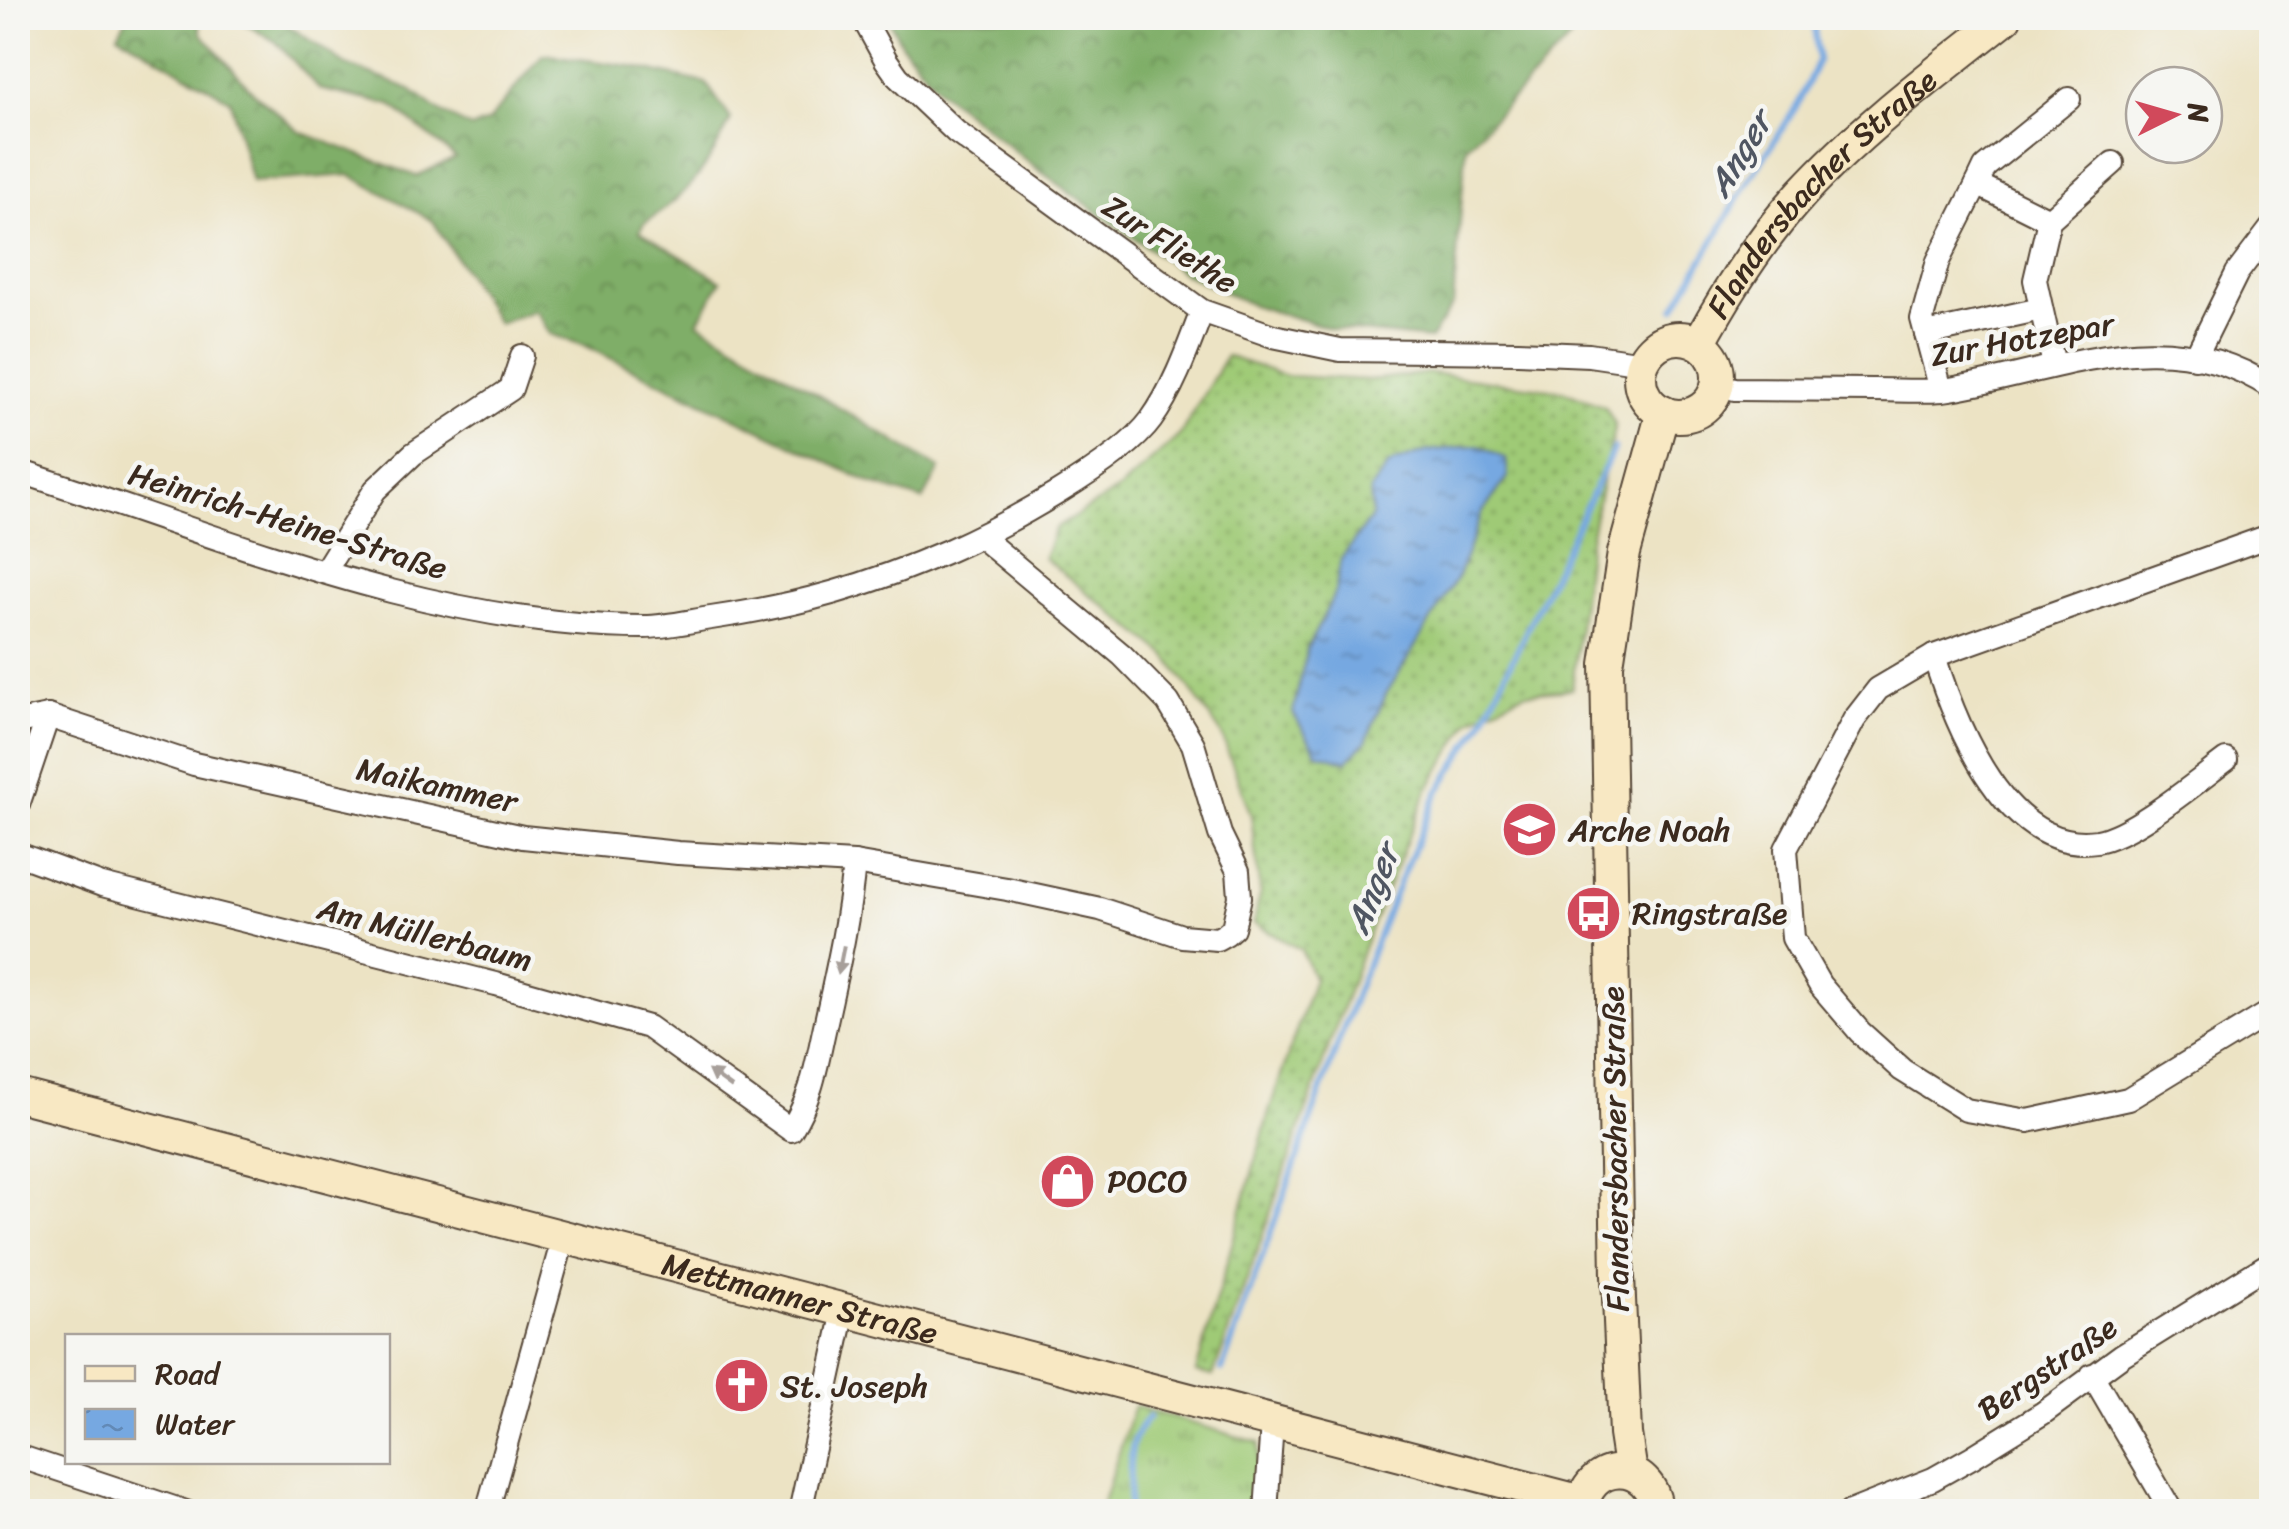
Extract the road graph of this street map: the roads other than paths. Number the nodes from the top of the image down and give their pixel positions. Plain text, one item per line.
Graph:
1 (864, 18) edge
2 (2005, 18) edge
3 (2069, 98) dead end
4 (2113, 163) dead end
5 (1977, 184) junction
6 (2049, 220) junction
7 (2272, 227) edge
8 (2041, 309) junction
9 (1202, 311) junction
10 (1926, 334) junction
11 (1699, 343) junction
12 (522, 356) dead end
13 (2195, 358) junction
14 (1642, 363) junction
15 (2054, 365) junction
16 (1717, 385) junction
17 (2272, 388) edge
18 (1942, 390) junction
19 (1662, 412) junction
20 (18, 471) edge
21 (2272, 535) edge
22 (981, 537) junction
23 (324, 572) junction
24 (1934, 656) junction
25 (48, 716) junction
26 (18, 722) edge
27 (2226, 760) dead end
28 (18, 805) edge
29 (18, 854) edge
30 (854, 863) junction
31 (2272, 1012) edge
32 (18, 1095) edge
33 (564, 1236) junction
34 (2272, 1262) edge
35 (844, 1311) junction
36 (2092, 1375) junction
37 (1272, 1423) junction
38 (18, 1456) edge
39 (1631, 1472) junction
40 (1582, 1507) edge
41 (186, 1512) edge
42 (487, 1512) edge
43 (800, 1512) edge
44 (1266, 1512) edge
45 (1656, 1512) edge
46 (1850, 1512) edge
47 (2172, 1512) edge

1 - 9 street, Zur Fliethe
2 - 11 street, Flandersbacher Straße
3 - 5 street
4 - 6 street
5 - 6 street
5 - 10 street
6 - 8 street
7 - 13 street
8 - 10 street
8 - 15 street
9 - 14 street, Zur Fliethe
9 - 22 street, Heinrich-Heine-Straße
10 - 18 street
11 - 14 street
11 - 16 street
12 - 23 street
13 - 15 street, Zur Hotzepar
13 - 17 street, Zur Hotzepar
14 - 19 street
15 - 18 street, Zur Hotzepar
16 - 18 street, Zur Hotzepar
16 - 19 street
19 - 39 street, Flandersbacher Straße
20 - 23 street, Heinrich-Heine-Straße
21 - 24 street
22 - 23 street, Heinrich-Heine-Straße
22 - 30 street, Maikammer
24 - 27 street
24 - 31 street
25 - 26 street, Maikammer
25 - 28 street
25 - 30 street, Maikammer
30 -> 29 street, Am Müllerbaum
32 - 33 street, Mettmanner Straße
33 - 35 street, Mettmanner Straße
33 - 42 street
34 - 36 street, Bergstraße
35 - 37 street, Mettmanner Straße
35 - 43 street
36 - 46 street, Bergstraße
36 - 47 street
37 - 40 street, Mettmanner Straße
37 - 44 street
38 - 41 street
39 - 40 street
39 - 45 street

